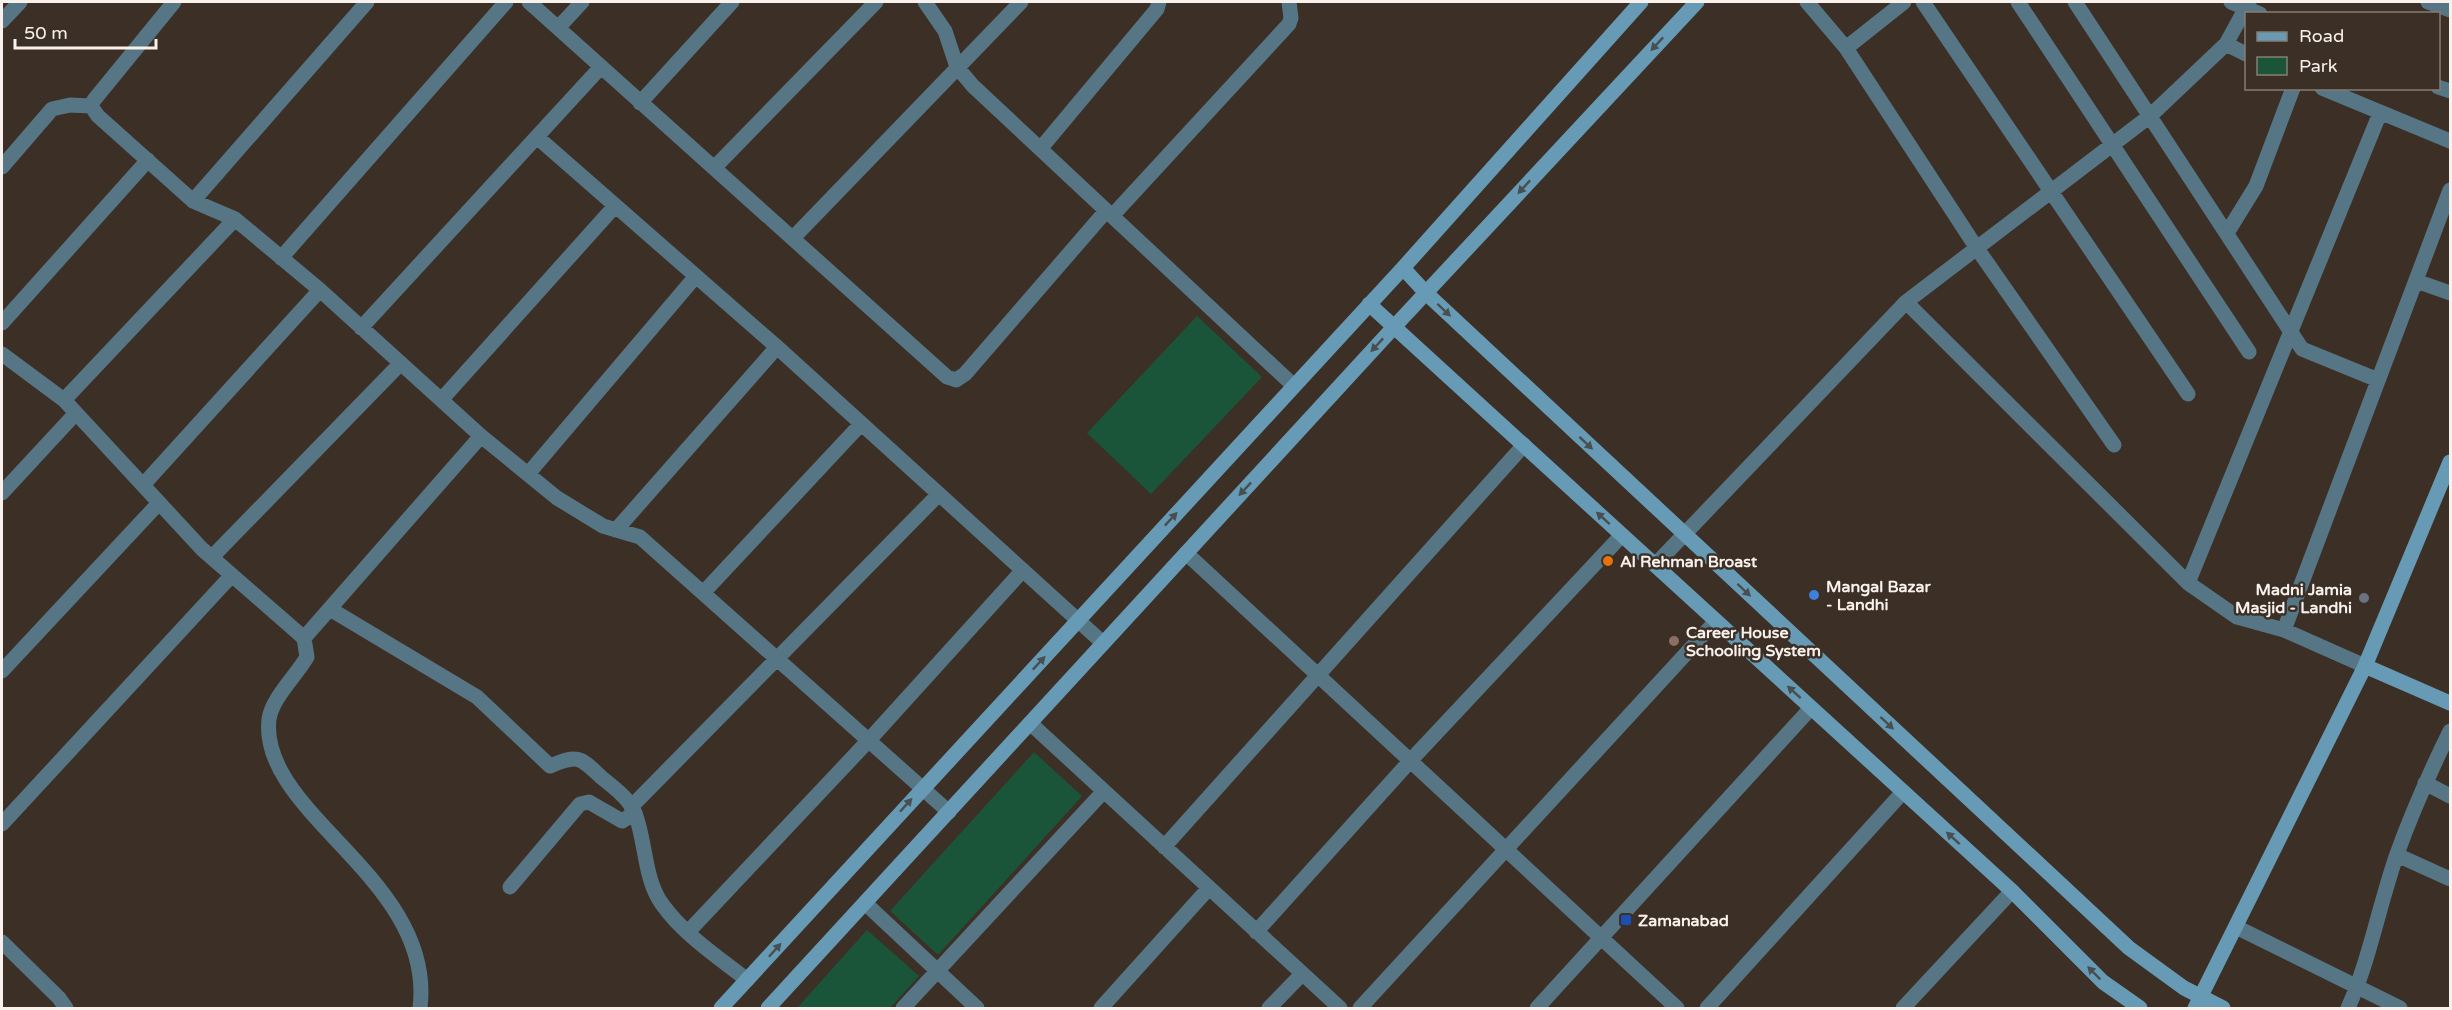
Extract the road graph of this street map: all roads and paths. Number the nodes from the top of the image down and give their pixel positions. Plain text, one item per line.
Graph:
1 (20, 2) edge
2 (174, 2) edge
3 (367, 2) edge
4 (506, 2) edge
5 (529, 2) edge
6 (582, 2) edge
7 (732, 2) edge
8 (876, 2) edge
9 (925, 2) edge
10 (1021, 2) edge
11 (1159, 2) edge
12 (1288, 2) edge
13 (1641, 2) edge
14 (1697, 2) edge
15 (1807, 2) edge
16 (1904, 2) edge
17 (1923, 2) edge
18 (2018, 2) edge
19 (2075, 2) edge
20 (2231, 2) edge
21 (2428, 2) edge
22 (351, 7) edge
23 (2252, 8) edge
24 (2451, 10) edge
25 (2245, 18) edge
26 (2, 21) edge
27 (558, 28) junction
28 (2226, 44) junction
29 (1846, 48) junction
30 (2245, 53) edge
31 (957, 67) junction
32 (600, 68) junction
33 (2292, 90) edge
34 (2327, 90) edge
35 (640, 103) junction
36 (92, 106) junction
37 (2380, 112) junction
38 (2150, 116) junction
39 (537, 137) junction
40 (2451, 141) edge
41 (2113, 145) junction
42 (1041, 148) junction
43 (148, 160) junction
44 (2, 167) edge
45 (714, 168) junction
46 (2451, 190) edge
47 (2052, 193) junction
48 (193, 201) junction
49 (615, 206) junction
50 (1109, 213) junction
51 (235, 219) junction
52 (2227, 234) junction
53 (793, 238) junction
54 (1976, 247) junction
55 (280, 258) junction
56 (1403, 268) junction
57 (696, 276) junction
58 (2416, 280) junction
59 (320, 290) junction
60 (1426, 293) junction
61 (2451, 293) edge
62 (1906, 302) junction
63 (1369, 304) junction
64 (2, 323) edge
65 (1394, 327) junction
66 (362, 328) junction
67 (2290, 330) junction
68 (777, 347) junction
69 (2250, 352) dead end
70 (2, 354) edge
71 (401, 363) junction
72 (2378, 380) junction
73 (1294, 386) junction
74 (2188, 394) dead end
75 (442, 399) junction
76 (64, 400) junction
77 (76, 413) junction
78 (861, 424) junction
79 (481, 436) junction
80 (1524, 445) junction
81 (2115, 445) dead end
82 (2451, 462) edge
83 (528, 474) junction
84 (143, 485) junction
85 (2, 493) edge
86 (939, 494) junction
87 (159, 503) junction
88 (616, 530) junction
89 (1683, 533) junction
90 (1622, 535) junction
91 (1186, 553) junction
92 (212, 557) junction
93 (1655, 565) junction
94 (1023, 570) junction
95 (232, 575) junction
96 (2188, 584) junction
97 (703, 593) junction
98 (330, 609) junction
99 (1078, 620) junction
100 (1716, 621) junction
101 (2284, 630) junction
102 (304, 638) junction
103 (1103, 643) junction
104 (776, 660) junction
105 (2365, 666) junction
106 (2, 671) edge
107 (1316, 675) junction
108 (2451, 703) edge
109 (1811, 708) junction
110 (1030, 723) junction
111 (2451, 731) edge
112 (870, 739) junction
113 (1411, 760) junction
114 (2424, 783) junction
115 (922, 788) junction
116 (1104, 792) junction
117 (1902, 792) junction
118 (2451, 796) edge
119 (633, 810) junction
120 (949, 812) junction
121 (4, 818) edge
122 (1164, 847) junction
123 (1506, 849) junction
124 (2397, 855) junction
125 (2451, 879) edge
126 (510, 887) dead end
127 (1209, 888) junction
128 (2012, 891) junction
129 (865, 903) junction
130 (2236, 927) junction
131 (688, 932) junction
132 (1256, 932) junction
133 (1601, 939) junction
134 (2, 942) edge
135 (937, 971) junction
136 (1302, 974) junction
137 (747, 980) junction
138 (2357, 987) junction
139 (2197, 1002) edge
140 (66, 1008) edge
141 (420, 1008) edge
142 (721, 1008) edge
143 (768, 1008) edge
144 (903, 1008) edge
145 (977, 1008) edge
146 (1101, 1008) edge
147 (1269, 1008) edge
148 (1340, 1008) edge
149 (1360, 1008) edge
150 (1537, 1008) edge
151 (1677, 1008) edge
152 (1707, 1008) edge
153 (1903, 1008) edge
154 (2140, 1008) edge
155 (2223, 1008) edge
156 (2348, 1008) edge
157 (2400, 1008) edge

1 - 26 street
2 - 36 street
3 - 22 street
4 - 55 street
5 - 27 street
6 - 27 street
7 - 35 street
8 - 45 street
9 - 31 street
10 - 31 street
11 - 42 street
12 - 50 street
13 - 56 street
14 -> 60 street
15 - 29 street
16 - 29 street
17 - 47 street
18 - 41 street
19 - 38 street
20 - 23 street
21 - 24 street
22 - 48 street
25 - 28 street
27 - 32 street
28 - 30 street
28 - 38 street
29 - 54 street
31 - 42 street
31 - 53 street
32 - 35 street
32 - 39 street
33 - 52 street
34 - 37 street
35 - 45 street
36 - 43 street
36 - 44 street
37 - 40 street
37 - 67 street
38 - 41 street
38 - 52 street
39 - 49 street
39 - 66 street
41 - 47 street
41 - 69 street
42 - 50 street
43 - 48 street
43 - 64 street
45 - 53 street
46 - 58 street
47 - 54 street
47 - 74 street
48 - 51 street
49 - 57 street
49 - 75 street
50 - 53 street
50 - 73 street
51 - 55 street
51 - 76 street
52 - 67 street
54 - 62 street
54 - 81 street
55 - 59 street
56 - 60 street
56 - 63 street
57 - 68 street
57 - 83 street
58 - 61 street
58 - 72 street
59 - 66 street
59 - 84 street
60 - 65 street
60 -> 89 street
62 - 89 street
62 - 96 street
63 - 65 street
63 - 73 street
65 - 80 street
65 -> 91 street
66 - 71 street
67 - 72 street
67 - 96 street
68 - 78 street
68 - 88 street
70 - 76 street
71 - 75 street
71 - 92 street
72 - 101 street
99 -> 73 street
75 - 79 street
76 - 77 street
77 - 84 street
77 - 85 street
78 - 86 street
78 - 97 street
79 - 83 street
79 - 98 street
90 -> 80 street
80 - 107 street
82 - 105 street
83 - 88 street
84 - 87 street
86 - 94 street
86 - 104 street
87 - 92 street
87 - 106 street
88 - 97 street
89 - 93 street
89 -> 139 street
90 - 93 street
90 - 113 street
91 - 103 street
91 - 107 street
92 - 95 street
93 - 100 street
94 - 99 street
94 - 112 street
95 - 102 street
95 - 121 street
96 - 101 street
97 - 104 street
98 - 102 street
98 - 119 street
99 - 103 street
115 -> 99 street
109 -> 100 street
100 - 123 street
101 - 105 street
102 - 141 street
103 - 110 street
104 - 112 street
104 - 119 street
105 - 108 street
105 - 130 street
107 - 113 street
107 - 122 street
109 - 117 street
109 - 133 street
110 - 116 street
110 - 120 street
111 - 114 street
112 - 115 street
112 - 131 street
113 - 123 street
113 - 132 street
114 - 118 street
114 - 124 street
115 - 120 street
137 -> 115 street
116 - 122 street
116 - 135 street
128 -> 117 street
117 - 152 street
119 - 126 street
119 - 131 street
120 - 129 street
122 - 127 street
123 - 133 street
123 - 149 street
124 - 125 street
124 - 138 street
127 - 132 street
127 - 146 street
128 - 153 street
154 -> 128 street
129 - 135 street
129 - 143 street
130 - 138 street
130 - 139 street
131 - 137 street
132 - 136 street
133 - 150 street
133 - 151 street
134 - 140 street
135 - 144 street
135 - 145 street
136 - 147 street
136 - 148 street
137 - 142 street
138 - 156 street
138 - 157 street
139 - 155 street

